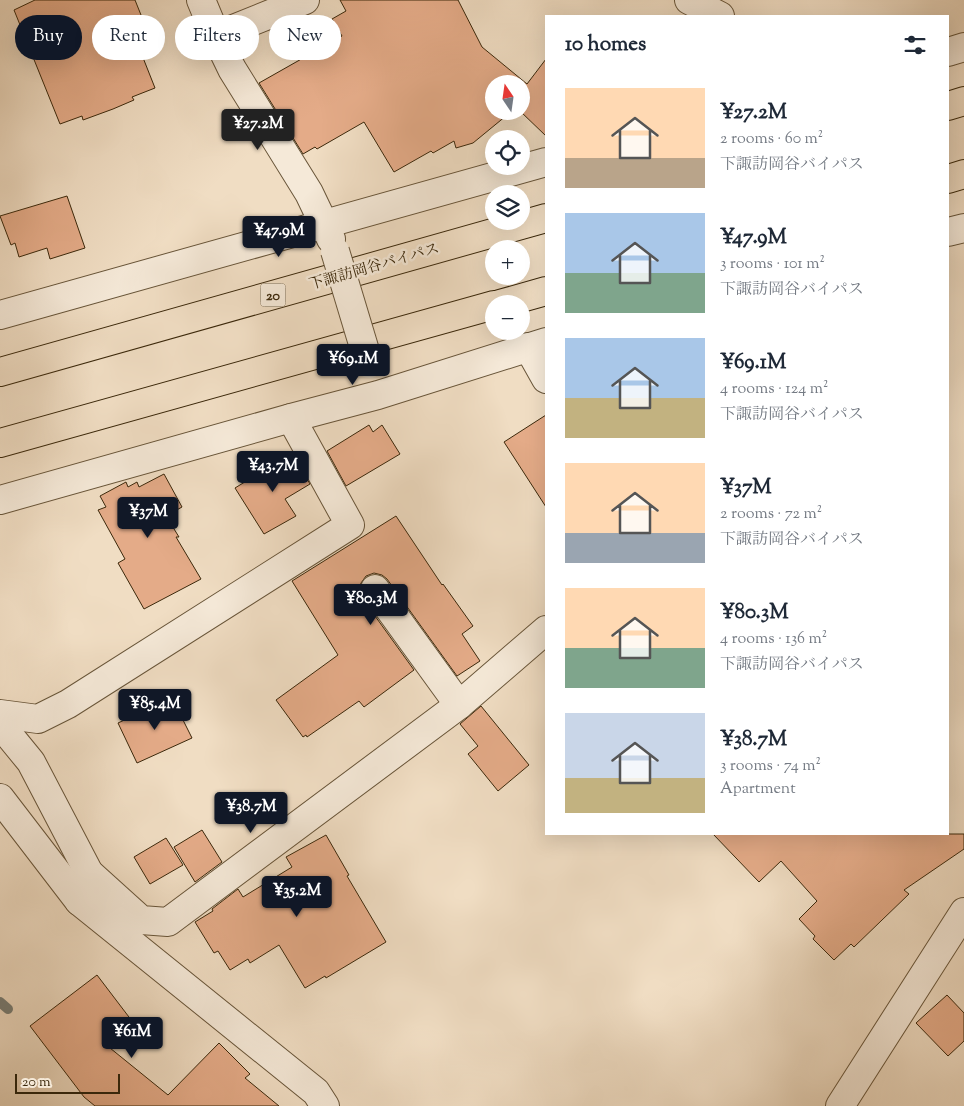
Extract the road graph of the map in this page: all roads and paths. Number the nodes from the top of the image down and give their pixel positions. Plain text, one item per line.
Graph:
1 (200, 0) edge
2 (305, 0) edge
3 (689, 0) edge
4 (207, 15) edge
5 (718, 15) edge
6 (259, 19) edge
7 (964, 48) edge
8 (949, 52) edge
9 (228, 60) edge
10 (964, 101) edge
11 (949, 106) edge
12 (545, 162) edge
13 (964, 174) edge
14 (949, 179) edge
15 (545, 218) edge
16 (325, 223) junction
17 (964, 228) edge
18 (949, 232) edge
19 (545, 291) edge
20 (530, 296) edge
21 (485, 308) edge
22 (0, 315) edge
23 (537, 344) edge
24 (0, 372) edge
25 (545, 375) edge
26 (378, 395) junction
27 (291, 418) junction
28 (0, 443) edge
29 (0, 500) edge
30 (374, 589) dead end
31 (545, 631) edge
32 (459, 705) junction
33 (0, 714) edge
34 (0, 724) edge
35 (0, 798) edge
36 (89, 873) junction
37 (79, 901) junction
38 (964, 912) edge
39 (325, 1106) edge
40 (840, 1106) edge

1 - 4 street
2 - 6 street
3 - 5 street
7 - 8 street
9 - 16 street
10 - 11 highway
12 - 16 street
13 - 14 highway
15 - 24 highway, 下諏訪岡谷バイパス / 20
16 - 22 street
16 - 26 street, bridge
17 - 18 street
19 - 20 highway
21 - 28 highway
23 - 25 street
23 - 26 street
26 - 27 street
27 - 29 street
27 - 33 street
30 - 32 street
31 - 32 street
32 - 36 street
34 - 36 street
35 - 37 street
36 - 37 street
37 - 39 street
38 - 40 street

